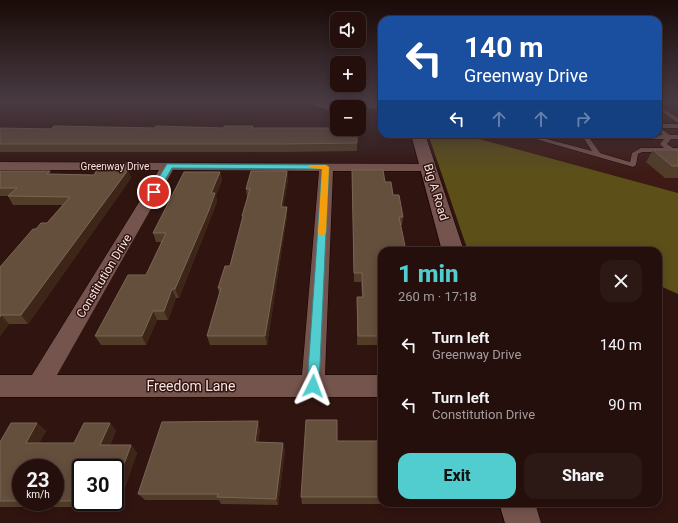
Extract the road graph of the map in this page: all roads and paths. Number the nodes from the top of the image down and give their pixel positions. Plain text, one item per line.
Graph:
1 (662, 126) edge
2 (678, 126) edge
3 (662, 132) edge
4 (662, 137) edge
5 (669, 137) junction
6 (678, 137) edge
7 (419, 138) edge
8 (536, 138) edge
9 (587, 138) edge
10 (674, 150) edge
11 (598, 154) junction
12 (0, 166) edge
13 (169, 166) junction
14 (326, 167) junction
15 (428, 167) junction
16 (452, 247) edge
17 (0, 386) edge
18 (38, 386) junction
19 (313, 386) junction
20 (378, 386) edge
21 (518, 507) edge
22 (522, 523) edge

1 - 2 lane
3 - 5 lane
4 - 5 lane
5 - 6 lane
5 - 10 lane
7 - 15 street, Big A Road
8 - 11 lane
9 - 11 lane
10 - 11 lane
12 - 13 street, Greenway Drive
13 - 14 street, Greenway Drive
13 - 18 street, Constitution Drive
14 - 15 street, Greenway Drive
14 - 19 street
15 - 16 street, Big A Road
17 - 18 street, Freedom Lane
18 - 19 street, Freedom Lane
19 - 20 street, Freedom Lane
21 - 22 street

